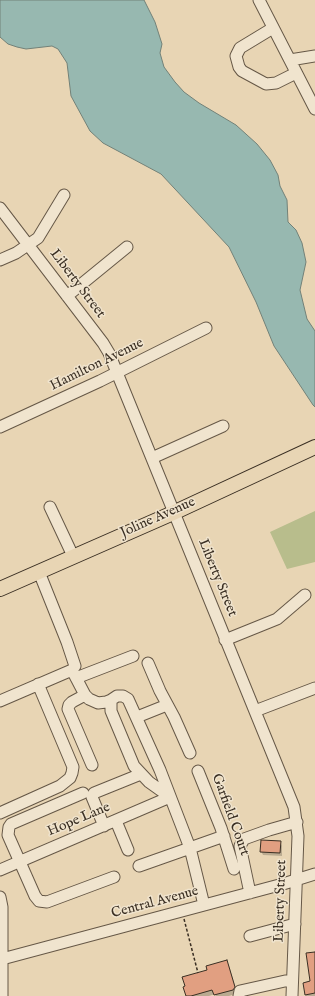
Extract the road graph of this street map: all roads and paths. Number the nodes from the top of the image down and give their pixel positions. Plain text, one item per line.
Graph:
1 (259, 0) edge
2 (273, 28) junction
3 (315, 56) edge
4 (290, 60) junction
5 (296, 73) junction
6 (315, 110) edge
7 (64, 196) dead end
8 (0, 208) edge
9 (28, 244) junction
10 (127, 247) dead end
11 (0, 260) edge
12 (67, 296) junction
13 (206, 328) dead end
14 (117, 372) junction
15 (0, 426) edge
16 (223, 426) dead end
17 (315, 447) edge
18 (152, 458) junction
19 (50, 507) dead end
20 (173, 513) junction
21 (73, 556) junction
22 (39, 572) junction
23 (0, 589) edge
24 (306, 595) dead end
25 (226, 640) junction
26 (133, 656) dead end
27 (148, 663) dead end
28 (74, 674) junction
29 (38, 684) junction
30 (315, 688) edge
31 (85, 695) junction
32 (111, 700) junction
33 (0, 701) edge
34 (167, 705) junction
35 (255, 712) junction
36 (136, 717) junction
37 (190, 753) dead end
38 (92, 765) dead end
39 (198, 771) dead end
40 (141, 774) junction
41 (83, 793) dead end
42 (170, 798) junction
43 (0, 813) edge
44 (116, 820) junction
45 (297, 822) junction
46 (104, 826) junction
47 (224, 836) junction
48 (190, 848) junction
49 (128, 850) dead end
50 (20, 862) junction
51 (139, 866) dead end
52 (0, 870) edge
53 (234, 870) dead end
54 (315, 874) edge
55 (114, 877) dead end
56 (297, 880) junction
57 (250, 893) junction
58 (0, 897) edge
59 (204, 905) junction
60 (182, 911) junction
61 (295, 924) junction
62 (250, 936) dead end
63 (2, 960) junction
64 (198, 973) dead end
65 (292, 981) junction
66 (2, 996) edge
67 (239, 996) edge
68 (292, 996) edge

1 - 2 street
2 - 4 street
2 - 5 street
3 - 4 street
4 - 5 street
5 - 6 street
7 - 9 street
8 - 9 street, Liberty Street
9 - 11 street
9 - 12 street, Liberty Street
10 - 12 street
12 - 14 street, Liberty Street
13 - 14 street, Hamilton Avenue
14 - 15 street, Hamilton Avenue
14 - 18 street, Liberty Street
16 - 18 street
17 - 20 main road, Joline Avenue
18 - 20 street, Liberty Street
19 - 21 street
20 - 21 main road, Joline Avenue
20 - 25 street, Liberty Street
21 - 22 main road, Joline Avenue
22 - 23 main road, Joline Avenue
22 - 28 street
24 - 25 street
25 - 35 street, Liberty Street
26 - 28 street
27 - 34 street
28 - 29 street
28 - 31 street
29 - 33 street
29 - 43 street
30 - 35 street
31 - 32 street
31 - 38 street
32 - 36 street
32 - 40 street
34 - 36 street
34 - 37 street
35 - 45 street, Liberty Street
36 - 42 street
39 - 47 street, Garfield Court
40 - 42 street
40 - 46 street
41 - 50 street
42 - 44 street, Hope Lane
42 - 48 street
44 - 46 street, Hope Lane
44 - 49 street
45 - 56 street, Liberty Street
45 - 57 street
46 - 50 street, Hope Lane
47 - 48 street
47 - 53 street, Garfield Court
48 - 51 street
48 - 59 street
50 - 52 street, Hope Lane
50 - 55 street
54 - 56 street, Central Avenue
56 - 57 street, Central Avenue
56 - 61 street, Liberty Street
57 - 59 street, Central Avenue
58 - 63 street
59 - 60 street, Central Avenue
60 - 63 street, Central Avenue
60 - 64 path
61 - 62 street
61 - 65 street, Liberty Street
63 - 66 street
65 - 67 street
65 - 68 street, Liberty Street

